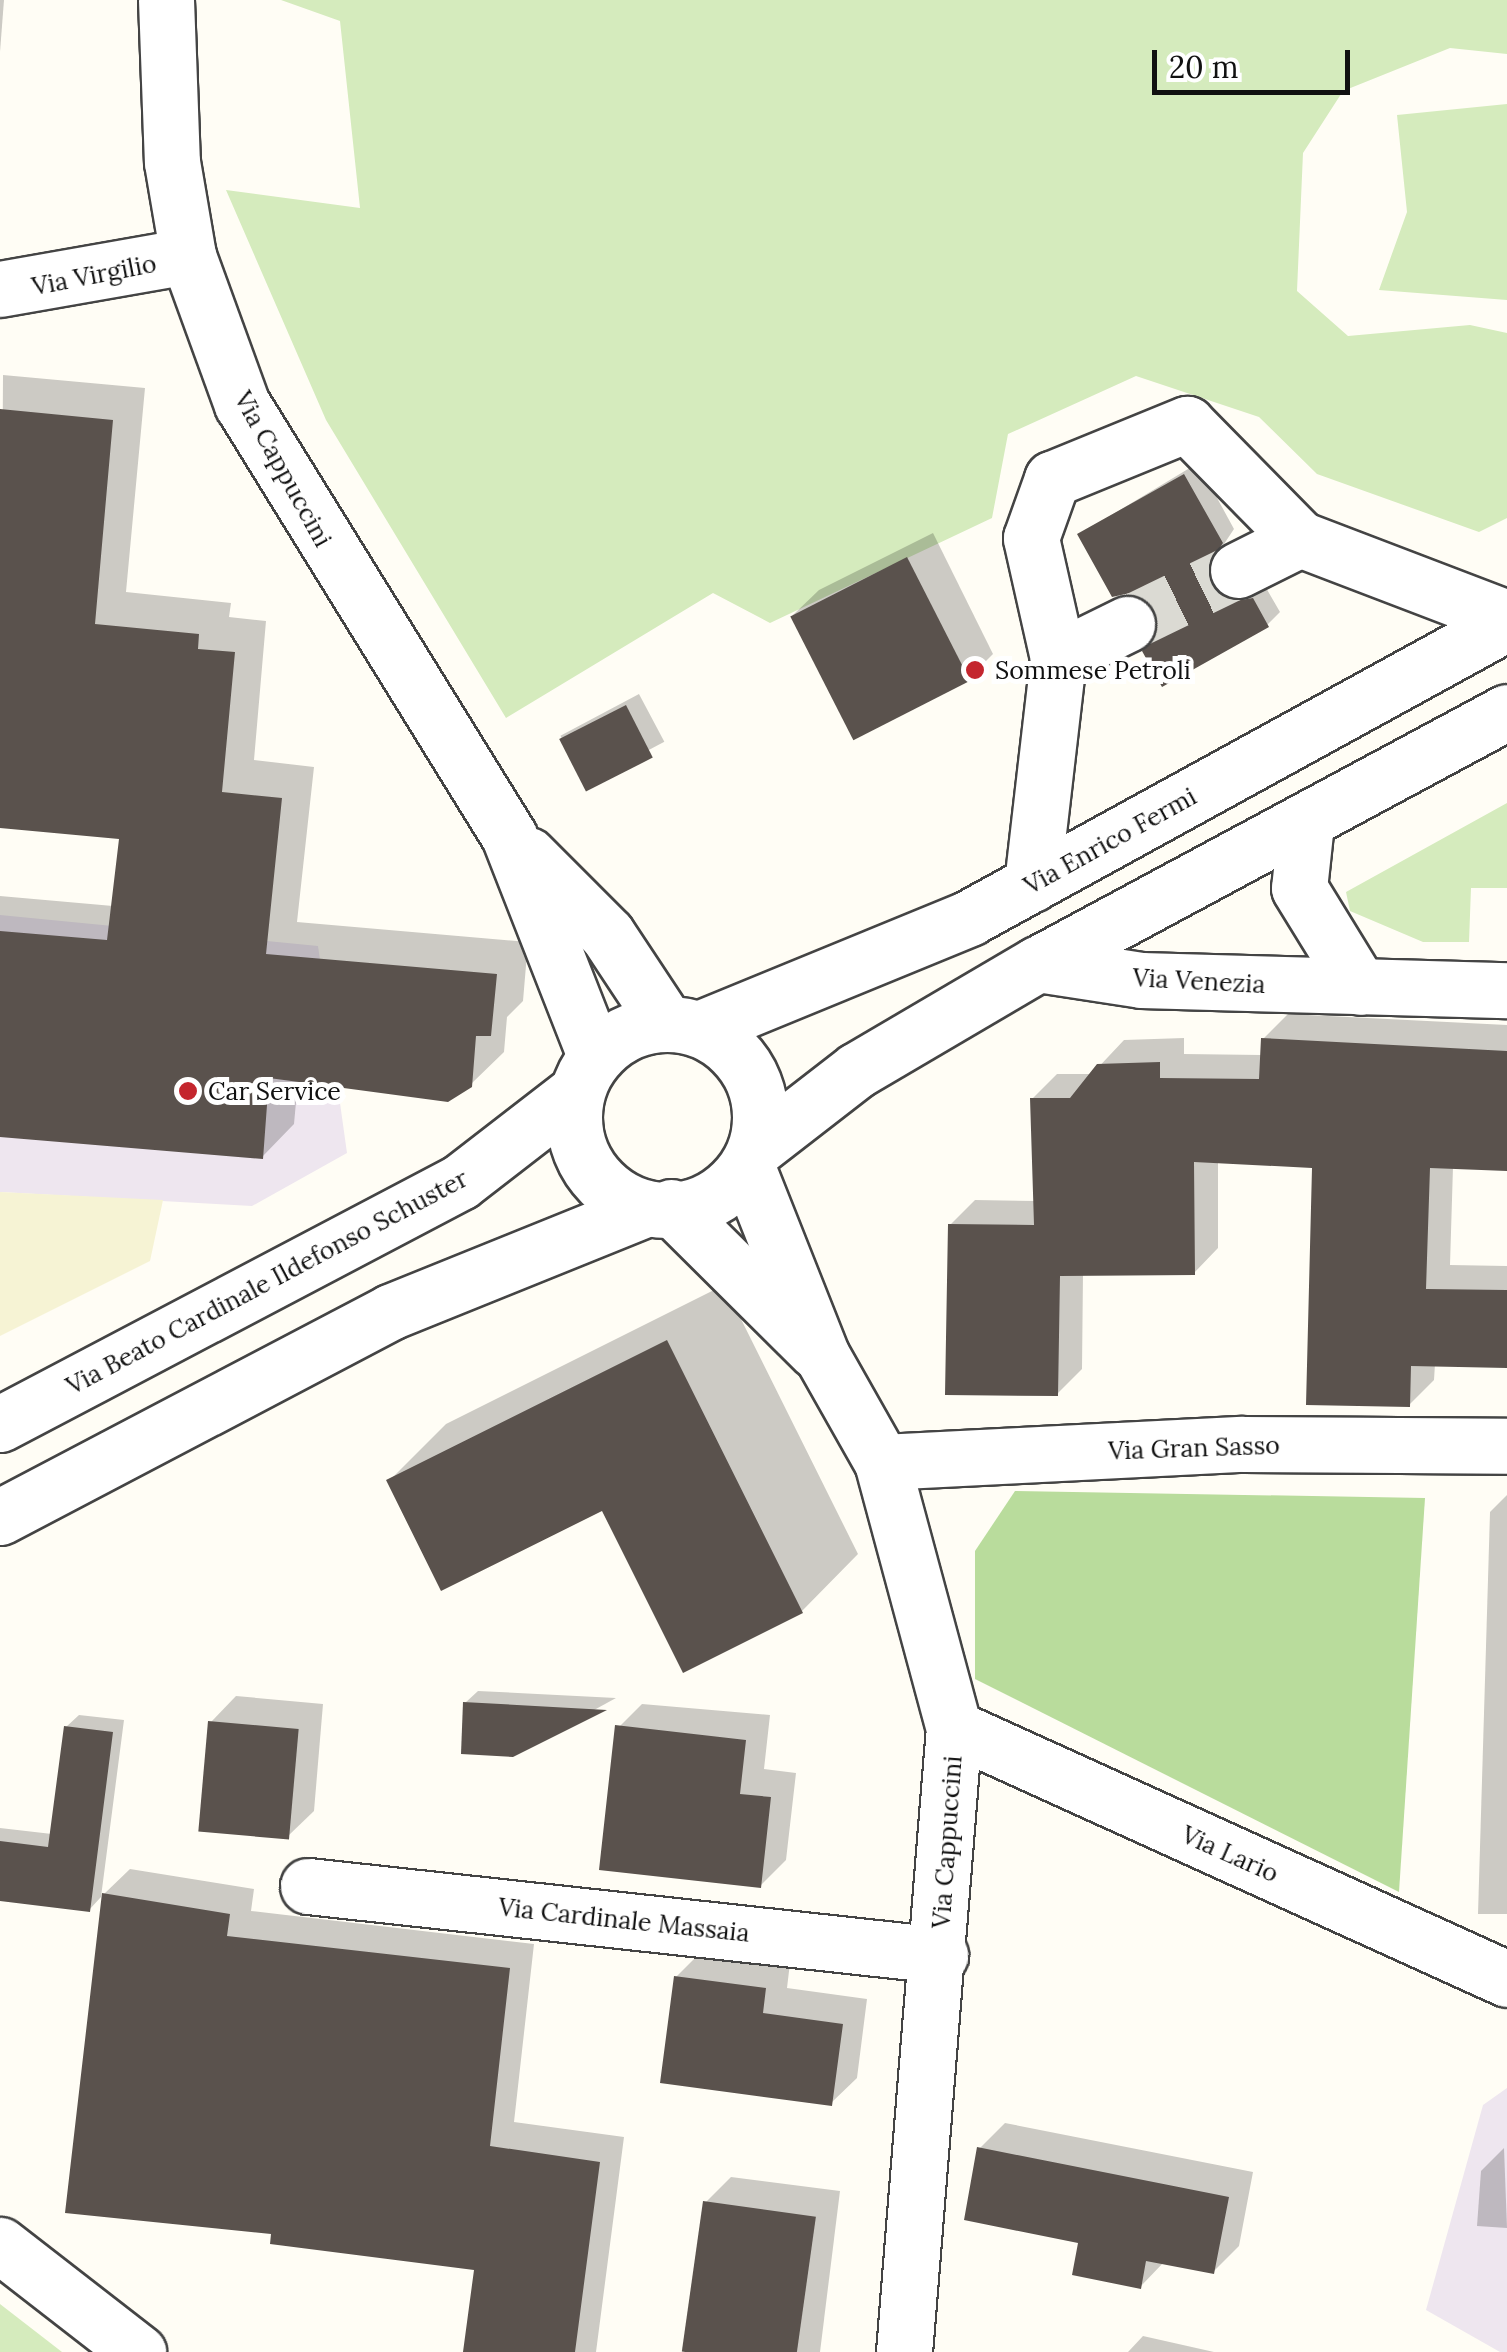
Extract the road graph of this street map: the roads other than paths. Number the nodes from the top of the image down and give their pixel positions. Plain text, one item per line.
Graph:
1 (166, 0) edge
2 (188, 256) junction
3 (0, 290) edge
4 (1300, 539) junction
5 (1238, 570) tunnel mouth
6 (1507, 621) edge
7 (1127, 624) tunnel mouth
8 (1058, 658) junction
9 (1507, 712) edge
10 (1306, 822) junction
11 (509, 836) junction
12 (1032, 884) junction
13 (1038, 964) junction
14 (1360, 988) junction
15 (1507, 990) edge
16 (682, 1026) junction
17 (585, 1074) junction
18 (751, 1158) junction
19 (657, 1209) junction
20 (822, 1356) junction
21 (0, 1424) edge
22 (1507, 1446) edge
23 (882, 1462) junction
24 (0, 1517) edge
25 (954, 1728) junction
26 (308, 1886) dead end
27 (940, 1955) junction
28 (1507, 1979) edge
29 (0, 2245) edge
30 (138, 2352) edge
31 (904, 2352) edge

1 - 2 street, Via Cappuccini
2 - 3 street, Via Virgilio
2 - 11 street, Via Cappuccini
4 - 5 street
4 - 6 street
4 - 8 street
6 - 12 street, Via Enrico Fermi
7 - 8 street
8 - 12 street
9 - 10 street
10 - 13 street
10 - 14 street
11 - 16 street, Via Cappuccini
11 - 17 street, Via Cappuccini
12 - 16 street, Via Enrico Fermi
13 - 14 street, Via Venezia
13 - 18 street
14 - 15 street, Via Venezia
16 - 17 street
16 - 18 street
17 - 19 street
17 - 21 street, Via Beato Cardinale Ildefonso Schuster
18 - 19 street
18 - 20 street, Via Cappuccini
19 - 20 street, Via Cappuccini
19 - 24 street
20 - 23 street, Via Cappuccini
22 - 23 street, Via Gran Sasso
23 - 25 street, Via Cappuccini
25 - 27 street, Via Cappuccini
25 - 28 street, Via Lario
26 - 27 street, Via Cardinale Massaia
27 - 31 street, Via Cappuccini
29 - 30 street

